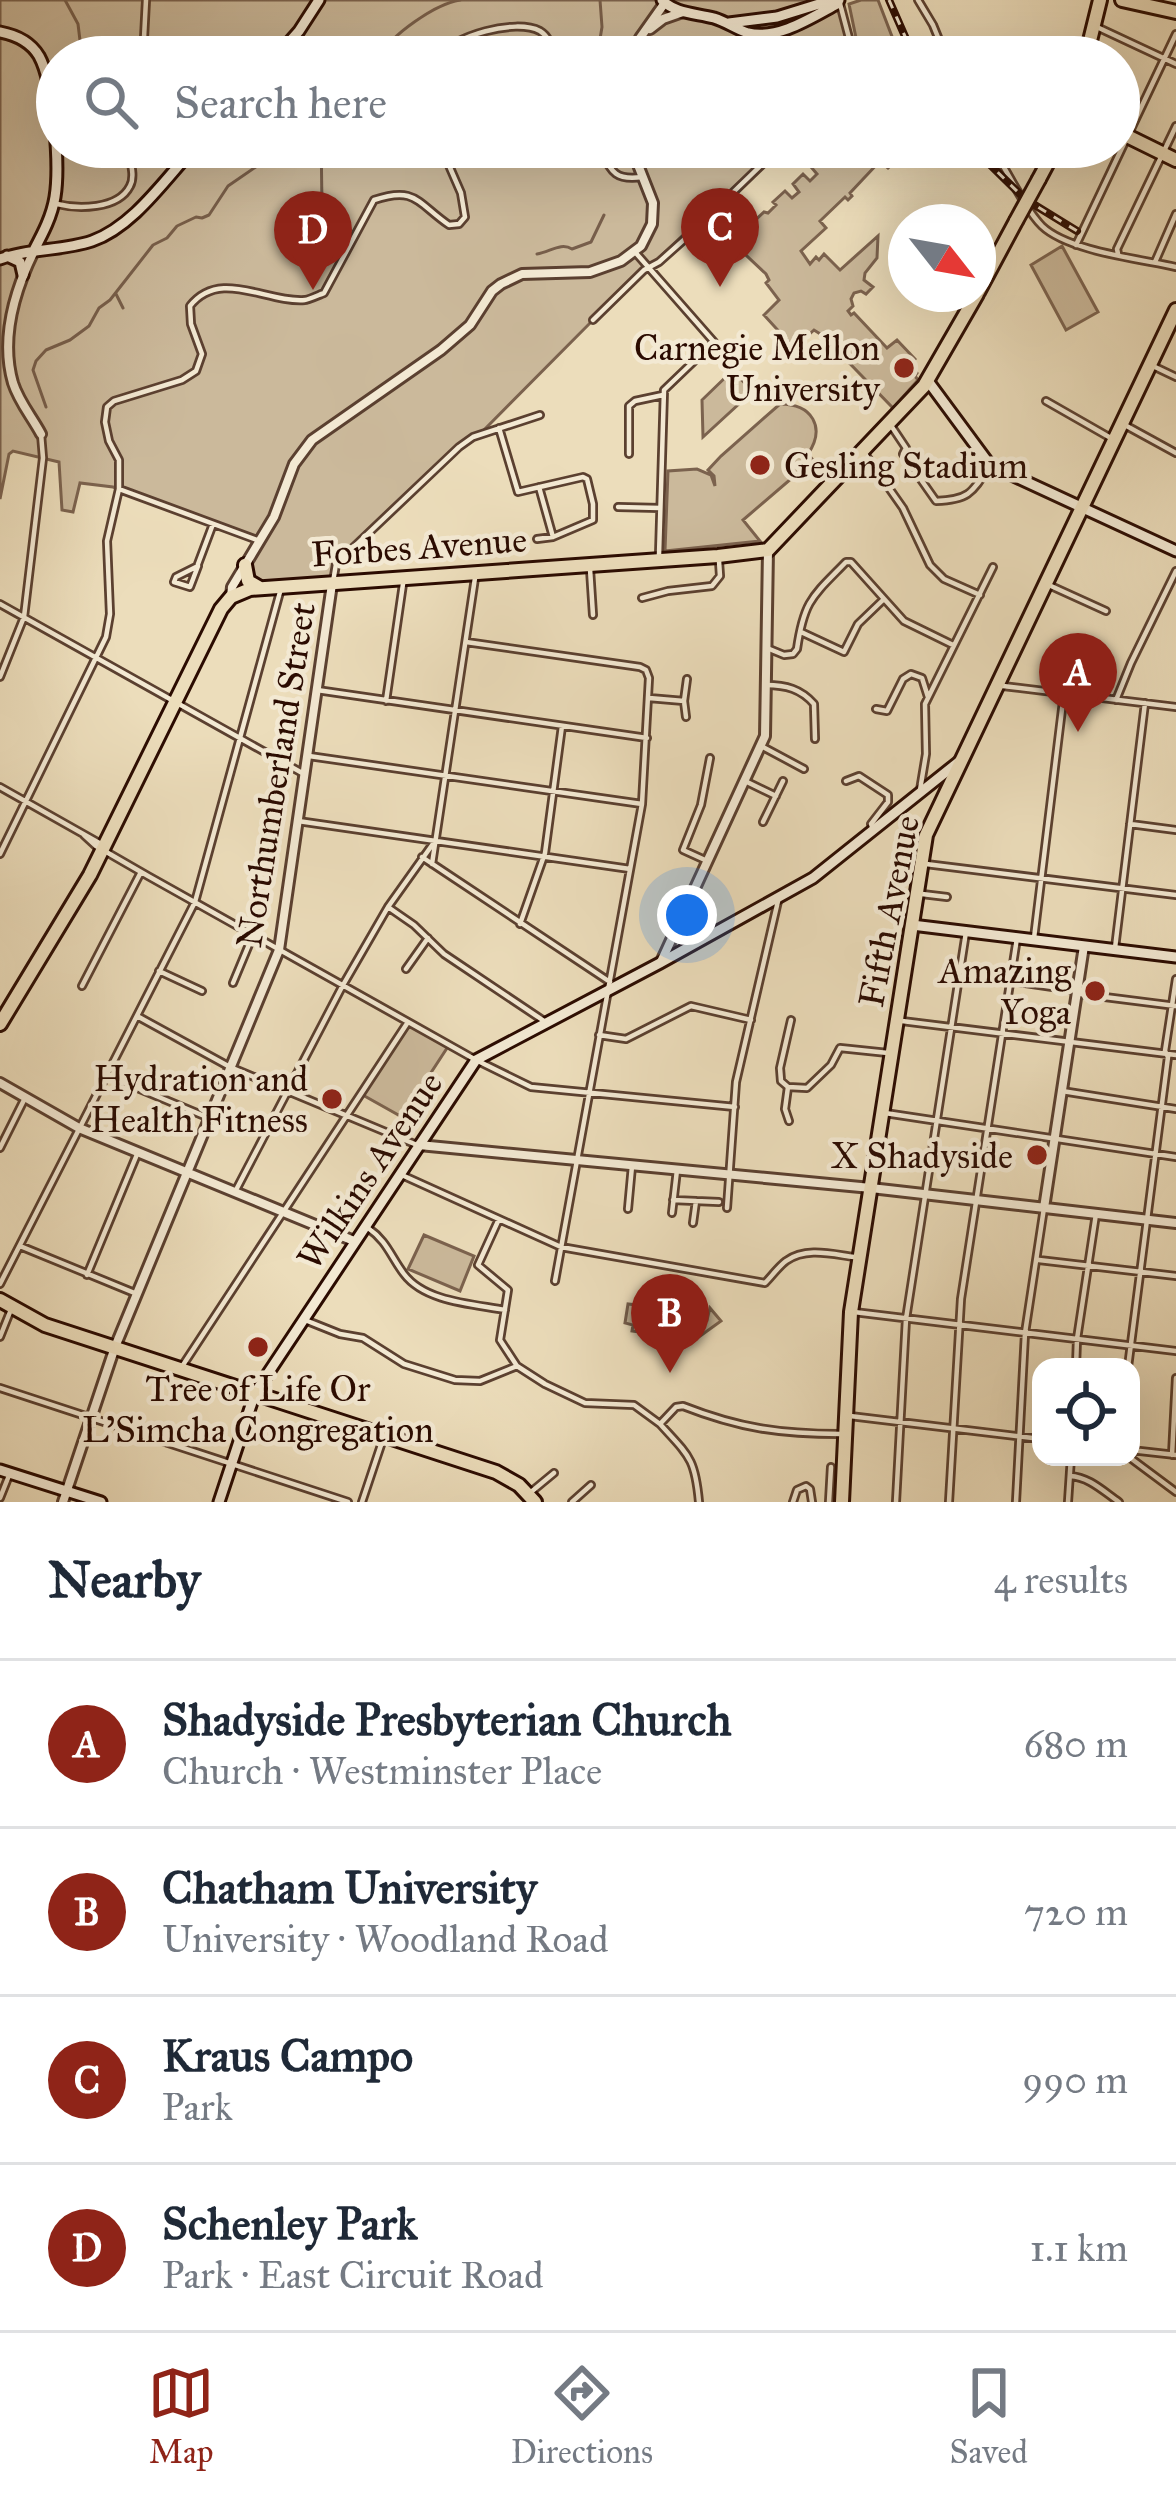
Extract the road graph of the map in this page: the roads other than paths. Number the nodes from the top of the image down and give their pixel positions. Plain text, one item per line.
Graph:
1 (146, 0) edge
2 (319, 0) edge
3 (837, 0) edge
4 (918, 0) edge
5 (1100, 0) edge
6 (1122, 0) edge
7 (663, 2) edge
8 (683, 12) junction
9 (1176, 12) edge
10 (1094, 26) junction
11 (0, 32) edge
12 (644, 33) junction
13 (1176, 34) edge
14 (144, 36) edge
15 (294, 36) edge
16 (471, 36) edge
17 (545, 36) edge
18 (642, 36) edge
19 (848, 36) edge
20 (937, 36) edge
21 (1092, 36) edge
22 (1116, 36) edge
23 (1140, 47) edge
24 (36, 53) edge
25 (1165, 58) junction
26 (1176, 64) edge
27 (1140, 109) edge
28 (1176, 126) edge
29 (1140, 142) edge
30 (1169, 156) edge
31 (57, 168) edge
32 (131, 168) edge
33 (175, 168) edge
34 (450, 168) edge
35 (610, 168) edge
36 (639, 168) edge
37 (758, 168) edge
38 (1005, 168) edge
39 (1045, 168) edge
40 (1109, 168) edge
41 (643, 177) junction
42 (54, 203) junction
43 (1176, 214) edge
44 (49, 220) junction
45 (1076, 245) junction
46 (68, 246) junction
47 (34, 250) junction
48 (635, 252) junction
49 (1118, 254) junction
50 (4, 258) edge
51 (996, 258) edge
52 (1155, 262) junction
53 (650, 267) junction
54 (1176, 267) edge
55 (23, 275) junction
56 (1176, 310) edge
57 (966, 312) edge
58 (593, 320) dead end
59 (1150, 364) junction
60 (1176, 376) edge
61 (928, 381) junction
62 (663, 395) junction
63 (1046, 401) dead end
64 (540, 415) dead end
65 (889, 423) junction
66 (1122, 423) junction
67 (499, 428) junction
68 (41, 434) joint
69 (1114, 440) junction
70 (862, 450) junction
71 (1176, 453) edge
72 (628, 454) dead end
73 (990, 465) junction
74 (539, 487) junction
75 (119, 489) junction
76 (618, 507) dead end
77 (660, 508) junction
78 (1082, 508) junction
79 (213, 524) junction
80 (553, 537) junction
81 (537, 538) dead end
82 (260, 541) junction
83 (767, 550) junction
84 (1176, 551) edge
85 (718, 556) junction
86 (659, 559) junction
87 (590, 563) junction
88 (245, 565) junction
89 (197, 566) dead end
90 (994, 567) dead end
91 (1176, 571) edge
92 (476, 572) junction
93 (404, 578) junction
94 (332, 582) junction
95 (1046, 584) junction
96 (281, 586) junction
97 (261, 588) junction
98 (980, 595) junction
99 (231, 596) junction
100 (642, 598) dead end
101 (884, 599) junction
102 (0, 604) edge
103 (1106, 610) dead end
104 (593, 615) dead end
105 (24, 617) junction
106 (799, 632) junction
107 (466, 642) junction
108 (953, 645) junction
109 (765, 648) junction
110 (98, 658) junction
111 (0, 677) edge
112 (687, 679) dead end
113 (766, 685) junction
114 (997, 685) junction
115 (317, 690) junction
116 (1064, 693) junction
117 (928, 697) junction
118 (649, 698) junction
119 (1116, 700) junction
120 (386, 701) junction
121 (684, 701) junction
122 (176, 702) junction
123 (1145, 703) junction
124 (1176, 707) edge
125 (876, 709) dead end
126 (455, 711) junction
127 (686, 718) dead end
128 (562, 726) junction
129 (241, 738) junction
130 (647, 738) junction
131 (815, 739) dead end
132 (761, 746) junction
133 (307, 756) junction
134 (710, 758) dead end
135 (961, 760) junction
136 (804, 769) dead end
137 (304, 775) junction
138 (446, 776) junction
139 (745, 781) junction
140 (783, 781) dead end
141 (846, 782) dead end
142 (0, 787) edge
143 (554, 792) junction
144 (920, 792) junction
145 (776, 796) junction
146 (28, 802) junction
147 (642, 804) junction
148 (298, 821) junction
149 (763, 822) dead end
150 (1130, 824) junction
151 (874, 829) junction
152 (1176, 830) edge
153 (435, 841) junction
154 (103, 849) junction
155 (0, 854) edge
156 (422, 857) junction
157 (544, 857) junction
158 (707, 861) junction
159 (921, 863) junction
160 (432, 864) junction
161 (630, 869) junction
162 (141, 872) junction
163 (1042, 878) junction
164 (1122, 889) junction
165 (916, 893) junction
166 (1176, 896) edge
167 (947, 897) dead end
168 (779, 898) junction
169 (195, 902) junction
170 (388, 907) junction
171 (520, 924) junction
172 (912, 925) junction
173 (966, 932) junction
174 (254, 935) junction
175 (428, 938) junction
176 (1018, 938) junction
177 (1034, 940) junction
178 (1084, 946) junction
179 (1115, 949) junction
180 (279, 950) junction
181 (1176, 957) edge
182 (660, 963) junction
183 (406, 969) dead end
184 (159, 971) junction
185 (1176, 980) edge
186 (1011, 981) junction
187 (232, 983) dead end
188 (343, 985) junction
189 (82, 986) dead end
190 (609, 987) junction
191 (202, 991) dead end
192 (1077, 992) junction
193 (1174, 1006) edge
194 (137, 1016) junction
195 (751, 1020) junction
196 (791, 1020) dead end
197 (897, 1020) junction
198 (408, 1022) junction
199 (547, 1023) junction
200 (0, 1024) edge
201 (950, 1027) junction
202 (1003, 1034) junction
203 (599, 1035) junction
204 (1069, 1042) junction
205 (891, 1053) junction
206 (1167, 1054) junction
207 (1176, 1055) edge
208 (476, 1060) junction
209 (230, 1067) junction
210 (106, 1076) junction
211 (0, 1084) edge
212 (788, 1088) junction
213 (1062, 1091) junction
214 (289, 1092) junction
215 (588, 1093) junction
216 (26, 1098) junction
217 (1162, 1106) junction
218 (735, 1107) junction
219 (1176, 1109) edge
220 (883, 1112) junction
221 (346, 1115) junction
222 (209, 1118) junction
223 (936, 1120) junction
224 (790, 1121) dead end
225 (79, 1128) junction
226 (988, 1128) junction
227 (1055, 1138) junction
228 (417, 1145) junction
229 (0, 1148) edge
230 (138, 1152) junction
231 (1156, 1154) junction
232 (1176, 1157) edge
233 (577, 1161) junction
234 (632, 1166) junction
235 (677, 1170) junction
236 (187, 1172) junction
237 (398, 1174) junction
238 (730, 1174) junction
239 (871, 1188) junction
240 (235, 1192) junction
241 (925, 1194) junction
242 (673, 1200) junction
243 (977, 1200) junction
244 (696, 1201) junction
245 (719, 1202) dead end
246 (727, 1208) dead end
247 (1044, 1208) junction
248 (628, 1209) dead end
249 (284, 1212) junction
250 (672, 1213) dead end
251 (1096, 1214) junction
252 (499, 1220) junction
253 (1148, 1220) junction
254 (693, 1223) dead end
255 (1176, 1223) edge
256 (364, 1226) junction
257 (354, 1241) junction
258 (20, 1246) junction
259 (561, 1247) junction
260 (860, 1258) junction
261 (1036, 1260) junction
262 (1088, 1266) junction
263 (1141, 1272) junction
264 (87, 1275) junction
265 (1176, 1276) edge
266 (555, 1281) dead end
267 (0, 1284) edge
268 (136, 1294) junction
269 (6, 1303) edge
270 (505, 1310) junction
271 (851, 1312) junction
272 (303, 1319) junction
273 (906, 1319) junction
274 (958, 1325) junction
275 (1025, 1333) junction
276 (0, 1337) edge
277 (1077, 1339) junction
278 (1129, 1346) junction
279 (115, 1348) junction
280 (1176, 1351) edge
281 (1076, 1358) edge
282 (1128, 1358) edge
283 (517, 1366) junction
284 (180, 1369) junction
285 (1176, 1378) edge
286 (0, 1388) edge
287 (255, 1393) junction
288 (847, 1416) junction
289 (91, 1418) junction
290 (900, 1423) junction
291 (660, 1424) junction
292 (952, 1429) junction
293 (845, 1434) junction
294 (384, 1436) junction
295 (1019, 1437) junction
296 (1032, 1438) edge
297 (1140, 1454) edge
298 (1174, 1455) edge
299 (1140, 1462) edge
300 (232, 1464) junction
301 (1071, 1466) edge
302 (831, 1467) dead end
303 (5, 1471) edge
304 (554, 1473) dead end
305 (1070, 1476) junction
306 (591, 1485) dead end
307 (1176, 1492) edge
308 (64, 1496) edge
309 (0, 1498) edge
310 (532, 1498) edge
311 (101, 1502) edge
312 (219, 1502) edge
313 (347, 1502) edge
314 (362, 1502) edge
315 (572, 1502) edge
316 (699, 1502) edge
317 (793, 1502) edge
318 (812, 1502) edge
319 (829, 1502) edge
320 (842, 1502) edge
321 (896, 1502) edge
322 (949, 1502) edge
323 (1016, 1502) edge
324 (1068, 1502) edge
325 (1119, 1502) edge

1 - 14 street
2 - 15 main road
3 - 8 main road
3 - 19 street
4 - 20 street
5 - 10 main road
6 - 9 main road
7 - 8 main road
7 - 12 street
8 - 12 street
10 - 21 main road
10 - 22 street
11 - 24 main road
12 - 18 street
13 - 25 street
16 - 17 street
23 - 25 street
25 - 26 street
25 - 27 street
28 - 30 street
29 - 30 main road
30 - 49 street
31 - 42 main road
32 - 42 street
33 - 46 main road
34 - 75 street
35 - 41 street
36 - 41 street
37 - 53 street
38 - 45 street
39 - 51 main road, bridge
40 - 45 street
41 - 48 street
42 - 44 main road
43 - 52 street
44 - 46 main road
44 - 47 main road
45 - 49 street
46 - 47 main road
47 - 50 main road
47 - 55 street
48 - 53 street
48 - 82 street
49 - 52 street
50 - 55 main road
52 - 54 street
53 - 58 street
53 - 62 street
55 - 68 street
56 - 59 main road, Fifth Avenue
57 - 61 main road
59 - 60 street
59 - 66 main road, Fifth Avenue
61 - 65 main road
61 - 73 main road
62 - 72 street
62 - 77 street
63 - 69 street
64 - 67 street, Northumberland Street
65 - 70 main road
65 - 73 street
66 - 69 main road, Fifth Avenue
66 - 71 street
67 - 74 street
67 - 94 street, Northumberland Street
68 - 105 street
69 - 78 main road, Fifth Avenue
70 - 83 main road
70 - 98 street
73 - 78 main road
74 - 80 street
74 - 80 street
75 - 79 street
75 - 110 street
76 - 77 street
77 - 86 street
78 - 84 main road
78 - 95 main road, Fifth Avenue
79 - 82 street
79 - 89 street
80 - 81 street
82 - 88 street
83 - 85 main road, Forbes Avenue
83 - 109 street
85 - 86 main road, Forbes Avenue
85 - 100 street
86 - 87 main road, Forbes Avenue
87 - 92 main road, Forbes Avenue
87 - 104 street
88 - 97 main road
88 - 99 street
90 - 98 street
91 - 119 street
92 - 93 main road, Forbes Avenue
92 - 107 street
93 - 94 main road, Forbes Avenue
93 - 120 street
94 - 96 main road, Forbes Avenue
94 - 115 street, Northumberland Street
95 - 103 street
95 - 114 main road, Fifth Avenue
96 - 97 main road, Forbes Avenue
96 - 129 street
97 - 99 main road, Forbes Avenue
98 - 108 street
99 - 122 main road
101 - 106 street
101 - 106 street
101 - 108 street
102 - 105 street
105 - 110 street
105 - 111 street
106 - 109 street
107 - 118 street
107 - 126 street
108 - 117 street
109 - 113 street
110 - 122 street
110 - 146 street
112 - 121 street
113 - 131 street
113 - 132 street
114 - 116 street
114 - 135 main road, Fifth Avenue
115 - 120 street
115 - 133 street, Northumberland Street
116 - 119 street
116 - 163 street
117 - 125 street
117 - 144 street
118 - 121 street
118 - 130 street
119 - 123 street
120 - 126 street
121 - 127 street
122 - 129 street
122 - 154 main road
123 - 124 street
123 - 150 street
126 - 128 street
126 - 138 street
128 - 130 street
128 - 143 street
129 - 137 street
129 - 169 street
130 - 147 street
132 - 136 street
132 - 139 street
133 - 137 street, Northumberland Street
133 - 138 street
134 - 158 street
135 - 144 main road, Wilkins Avenue
135 - 159 main road, Fifth Avenue
137 - 148 street, Northumberland Street
138 - 143 street
138 - 153 street
139 - 145 street
139 - 158 street
140 - 145 street
141 - 151 street
142 - 146 street
143 - 147 street
143 - 157 street
144 - 151 main road, Wilkins Avenue
145 - 149 street
146 - 154 street
146 - 155 street
147 - 161 street
148 - 153 street
148 - 180 street, Northumberland Street
150 - 152 street
150 - 164 street
151 - 168 main road, Wilkins Avenue
153 - 156 street
153 - 157 street
153 - 160 street
154 - 162 street
154 - 200 main road
156 - 160 street
156 - 170 street
157 - 161 street
157 - 171 street
158 - 182 street
159 - 163 street
159 - 165 main road, Fifth Avenue
160 - 171 street
161 - 190 street
162 - 169 street
162 - 189 street
163 - 164 street
163 - 177 street
164 - 166 street
164 - 179 street
165 - 167 street
165 - 172 main road, Fifth Avenue
168 - 182 main road, Wilkins Avenue
168 - 195 street
169 - 174 street
169 - 184 street
170 - 175 street
170 - 188 street
171 - 190 street
172 - 173 main road
172 - 197 main road, Fifth Avenue
173 - 176 main road
173 - 201 street
174 - 180 street
174 - 187 street
175 - 183 street
175 - 199 street
176 - 177 main road
176 - 186 street
177 - 178 main road
178 - 179 main road
178 - 192 street
179 - 181 main road
180 - 188 street
180 - 209 street, Northumberland Street
182 - 190 main road, Wilkins Avenue
184 - 191 street
184 - 194 street
185 - 193 street
186 - 192 street
186 - 202 street
188 - 198 street
188 - 214 street
190 - 199 main road, Wilkins Avenue
190 - 203 street
192 - 193 street
192 - 204 street
193 - 206 street
194 - 209 street
194 - 210 street
195 - 203 street
195 - 218 street
196 - 212 street
197 - 201 street
197 - 205 main road, Fifth Avenue
198 - 208 street
198 - 221 street
199 - 208 main road, Wilkins Avenue
201 - 202 street
201 - 223 street
202 - 204 street
202 - 226 street
203 - 215 street
204 - 206 street
204 - 213 street
205 - 212 street
205 - 220 main road, Fifth Avenue
206 - 207 street
206 - 217 street
208 - 215 street
208 - 228 main road, Wilkins Avenue
209 - 214 street
209 - 222 street, Northumberland Street
210 - 222 street
210 - 225 street
211 - 216 street
212 - 224 street
213 - 217 street
213 - 227 street
214 - 221 street
214 - 240 street
215 - 218 street
215 - 233 street
216 - 225 street
216 - 229 street
217 - 219 street
217 - 231 street
218 - 238 street
220 - 223 street
220 - 239 main road, Fifth Avenue
221 - 228 street
221 - 249 street
222 - 236 street, Northumberland Street
223 - 226 street
223 - 241 street
225 - 230 street
225 - 258 street
226 - 227 street
226 - 243 street
227 - 231 street
227 - 247 street
228 - 233 street
228 - 237 main road, Wilkins Avenue
230 - 236 street
230 - 264 street
231 - 232 street
231 - 253 street
233 - 234 street
233 - 259 street
234 - 235 street
234 - 248 street
235 - 238 street
235 - 242 street
236 - 240 street
236 - 268 street, Northumberland Street
237 - 252 street
237 - 256 main road, Wilkins Avenue
238 - 239 street
238 - 246 street
239 - 241 street
239 - 260 main road, Fifth Avenue
240 - 249 street
241 - 243 street
241 - 273 street
242 - 244 street
242 - 250 street
243 - 247 street
243 - 274 street
244 - 245 street
244 - 254 street
247 - 251 street
247 - 261 street
249 - 257 street
249 - 284 street
251 - 253 street
251 - 262 street
252 - 259 street
252 - 270 street
253 - 255 street
253 - 263 street
256 - 257 main road, Wilkins Avenue
256 - 270 street
257 - 272 main road, Wilkins Avenue
258 - 264 street
258 - 267 street
259 - 260 street
259 - 266 street
260 - 271 main road, Fifth Avenue
261 - 262 street
261 - 275 street
262 - 263 street
262 - 277 street
263 - 265 street
263 - 278 street
264 - 268 street
268 - 279 street, Northumberland Street
269 - 276 street
269 - 279 main road
270 - 283 street
271 - 273 street
271 - 288 main road, Fifth Avenue
272 - 283 street
272 - 287 main road, Wilkins Avenue
273 - 274 street
273 - 290 street
274 - 275 street
274 - 292 street
275 - 277 street
275 - 295 street
277 - 278 street
277 - 281 street
278 - 280 street
278 - 282 street
279 - 284 main road
279 - 289 street, Northumberland Street
283 - 291 street
284 - 287 main road
285 - 298 street
286 - 289 street
287 - 294 main road
287 - 300 main road, Wilkins Avenue
288 - 290 street
288 - 293 main road, Fifth Avenue
289 - 300 street
289 - 308 street, Northumberland Street
290 - 292 street
290 - 321 street
291 - 293 street
291 - 316 street
292 - 295 street
292 - 322 street
293 - 320 main road, Fifth Avenue
294 - 310 main road
294 - 314 street
295 - 296 street
295 - 323 street
297 - 298 street
299 - 307 street
300 - 312 main road, Wilkins Avenue
300 - 313 street
301 - 305 street
302 - 319 street
303 - 308 main road
303 - 309 street
304 - 310 street
305 - 324 street
305 - 325 street
306 - 315 street
308 - 311 main road
317 - 318 street

